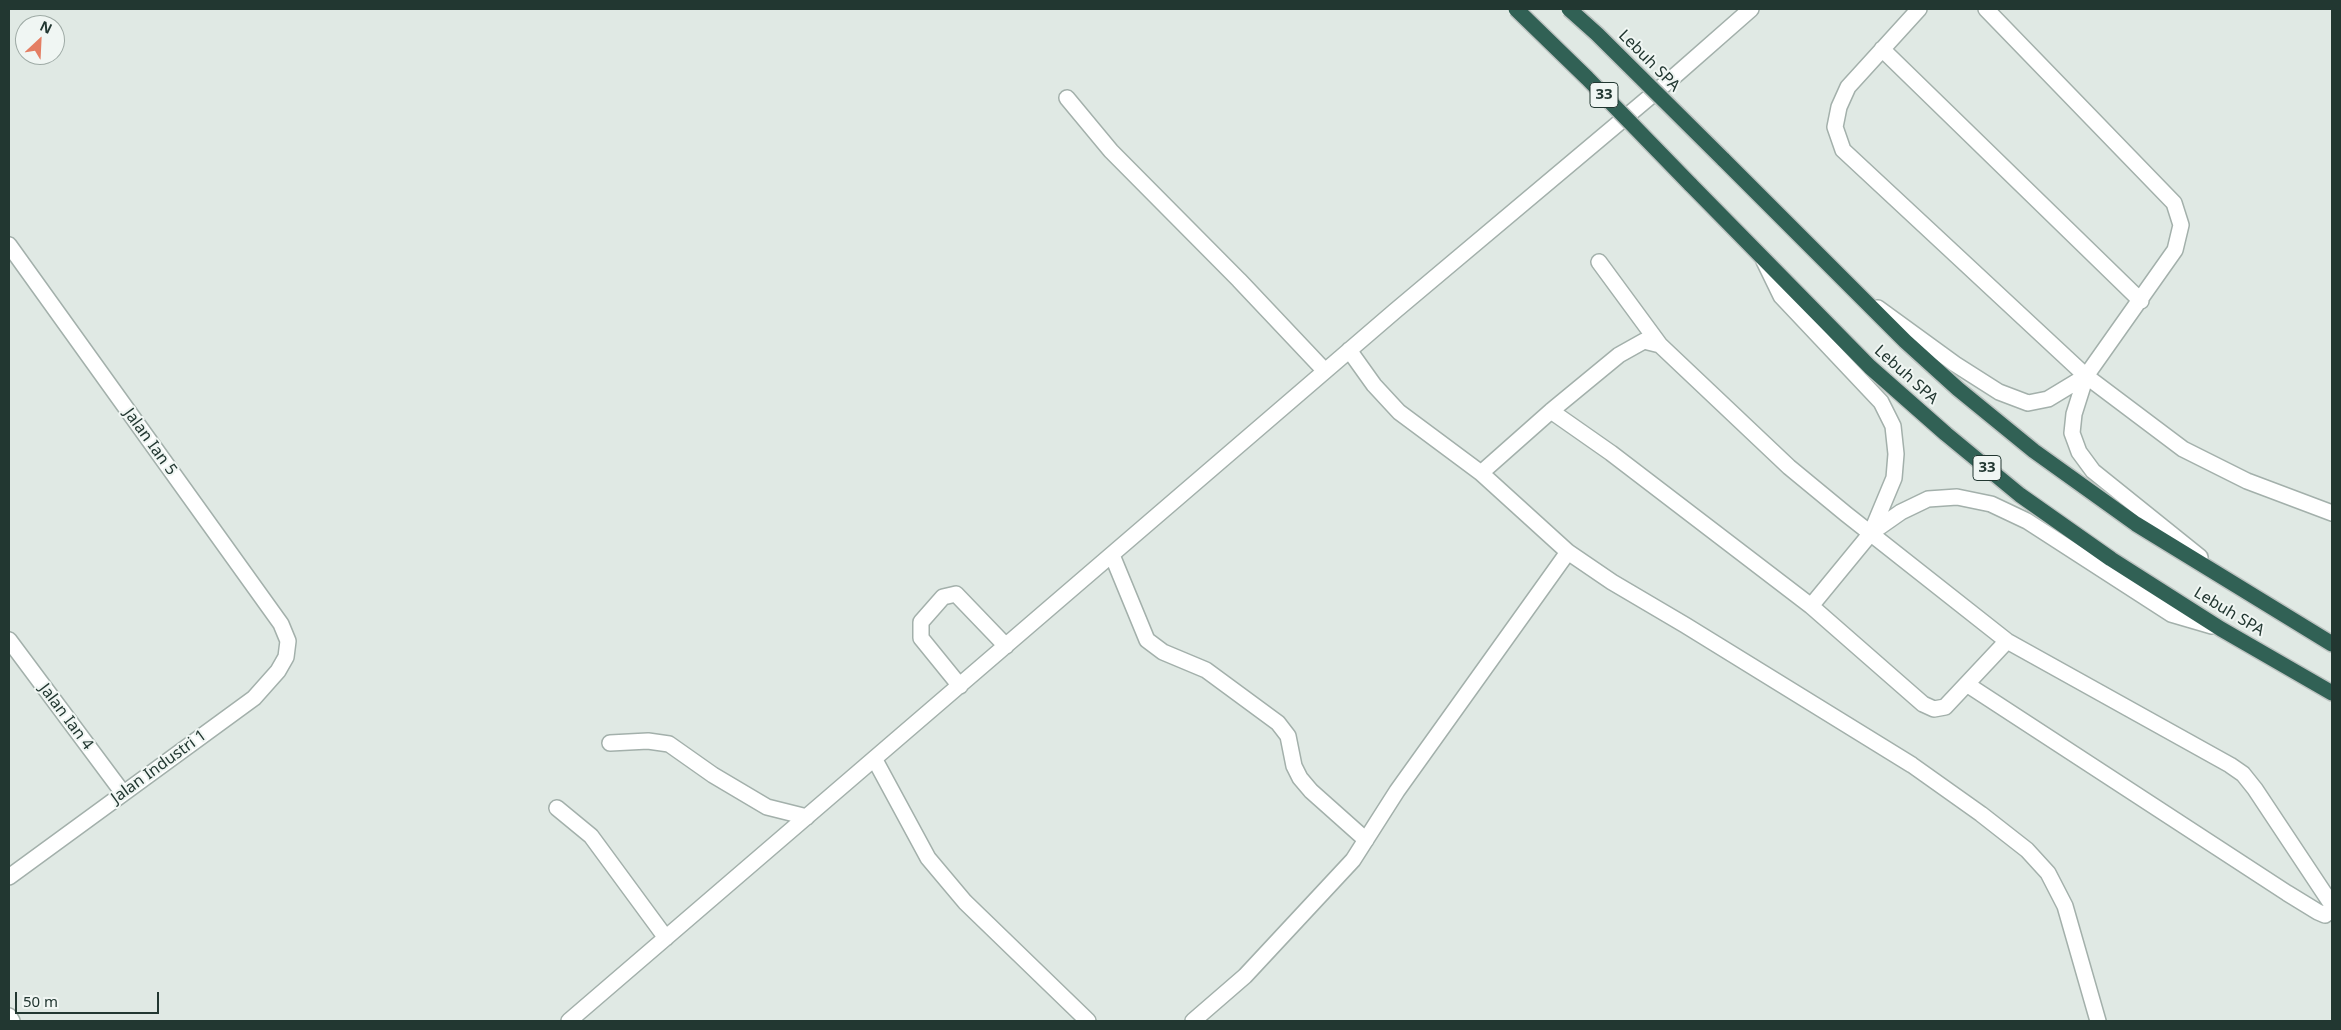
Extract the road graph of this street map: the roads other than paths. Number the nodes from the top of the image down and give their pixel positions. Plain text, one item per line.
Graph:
1 (1516, 9) edge
2 (1569, 9) edge
3 (1751, 9) edge
4 (1918, 9) edge
5 (1986, 9) edge
6 (1882, 49) junction
7 (1067, 98) dead end
8 (9, 245) edge
9 (1763, 260) junction
10 (1599, 262) dead end
11 (1859, 294) junction
12 (2141, 301) junction
13 (1660, 345) junction
14 (1349, 350) junction
15 (1324, 372) junction
16 (2086, 376) junction
17 (1551, 411) junction
18 (1482, 473) junction
19 (2332, 513) edge
20 (1871, 533) junction
21 (1568, 552) junction
22 (1112, 555) junction
23 (2242, 590) junction
24 (1811, 606) junction
25 (2297, 621) junction
26 (2221, 629) junction
27 (2332, 637) edge
28 (9, 640) edge
29 (288, 641) joint
30 (2007, 642) junction
31 (2332, 644) edge
32 (1006, 646) junction
33 (1968, 685) junction
34 (960, 686) junction
35 (2332, 693) edge
36 (610, 743) dead end
37 (875, 760) junction
38 (123, 793) junction
39 (557, 808) dead end
40 (806, 817) junction
41 (1366, 840) junction
42 (9, 877) edge
43 (2332, 905) edge
44 (666, 938) junction
45 (9, 1016) edge
46 (12, 1021) edge
47 (569, 1021) edge
48 (1088, 1021) edge
49 (1193, 1021) edge
50 (2098, 1021) edge

1 - 9 highway, Lebuh SPA / 33, bridge
2 - 11 highway, Lebuh SPA / 33, bridge
3 - 14 street
4 - 6 street
5 - 12 street
6 - 12 street
6 - 16 street
7 - 15 street
8 - 29 street, Jalan Ian 5
9 - 20 street
9 - 26 highway, Lebuh SPA / 33
10 - 13 street
11 - 16 street
11 - 23 highway, Lebuh SPA / 33
12 - 16 street
13 - 17 street
13 - 20 street
14 - 15 street
14 - 18 street
15 - 22 street
16 - 19 street
16 - 23 street
17 - 18 street
17 - 24 street
18 - 21 street
20 - 24 street
20 - 26 street
20 - 30 street
21 - 41 street
21 - 50 street
22 - 32 street
22 - 41 street
23 - 25 highway, Lebuh SPA / 33
24 - 33 street
25 - 27 highway
25 - 31 highway, Lebuh SPA / 33
26 - 35 highway, Lebuh SPA / 33
28 - 38 street, Jalan Ian 4
29 - 38 street, Jalan Industri 1
30 - 33 street
30 - 43 street
32 - 34 street
32 - 34 street
33 - 43 street
34 - 37 street
36 - 40 street
37 - 40 street
37 - 48 street
38 - 42 street, Jalan Industri 1
39 - 44 street
40 - 44 street
41 - 49 street
44 - 47 street
45 - 46 street

